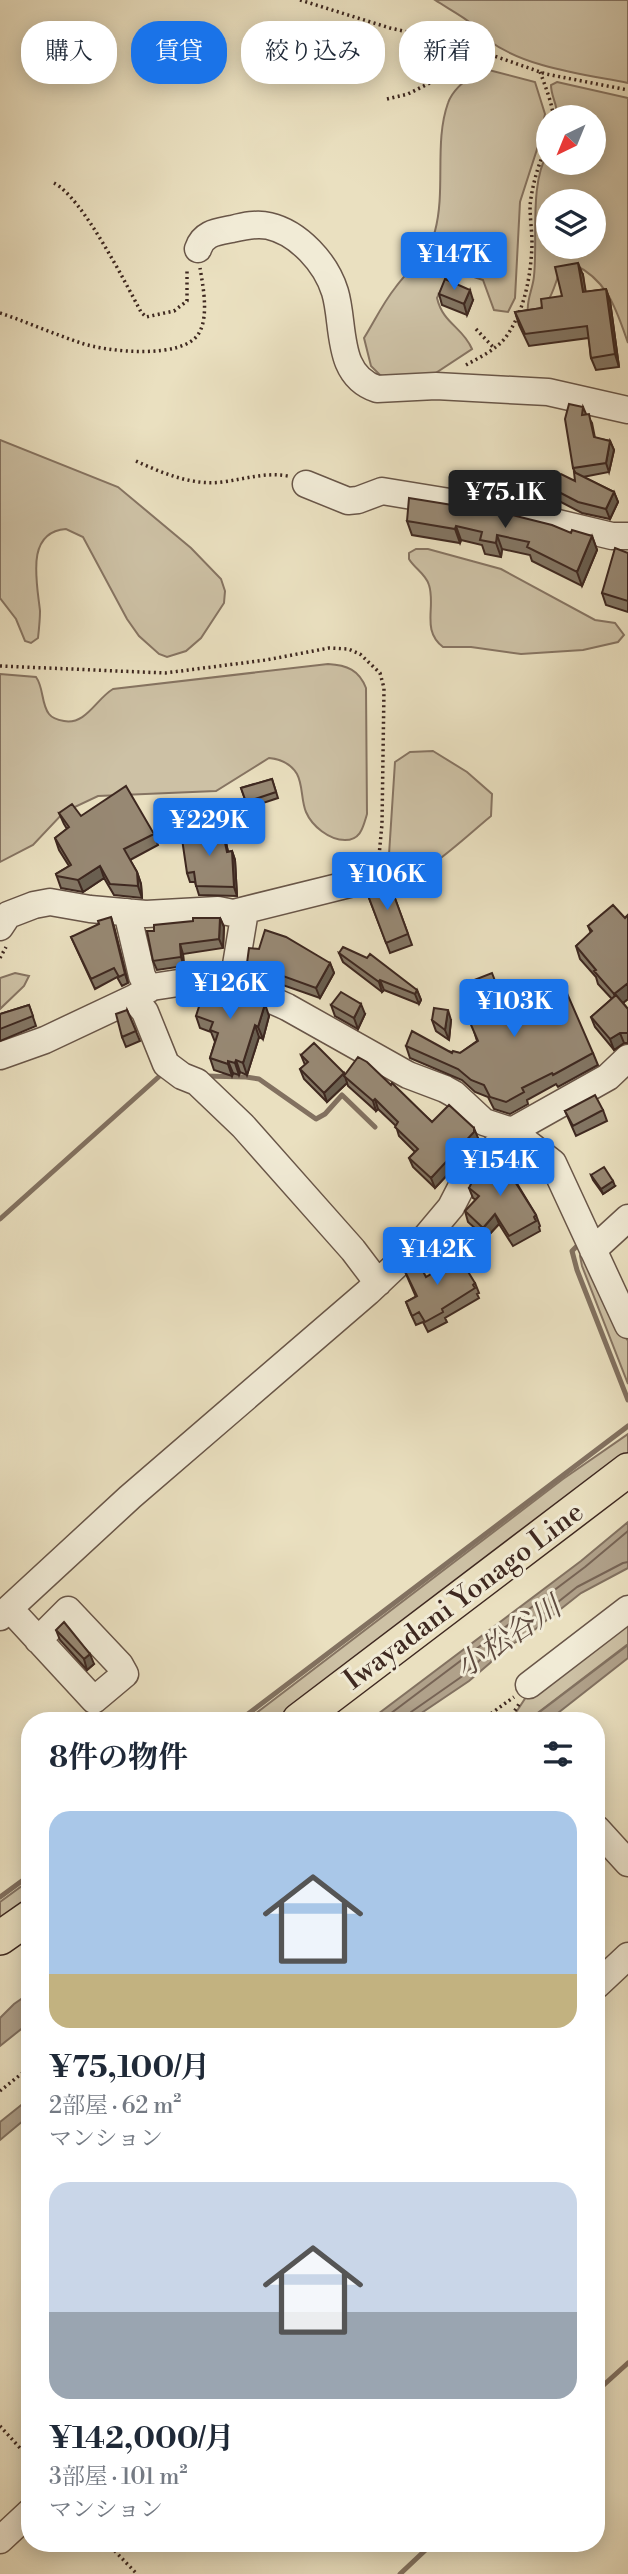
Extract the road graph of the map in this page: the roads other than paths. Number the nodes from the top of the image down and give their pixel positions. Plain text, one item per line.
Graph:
1 (198, 249) road end
2 (628, 410) edge
3 (300, 481) road end
4 (628, 536) edge
5 (350, 884) road end
6 (245, 911) junction
7 (127, 912) junction
8 (3, 917) edge
9 (233, 983) junction
10 (142, 994) junction
11 (0, 1056) edge
12 (628, 1058) edge
13 (512, 1131) junction
14 (628, 1219) edge
15 (588, 1241) junction
16 (378, 1283) junction
17 (628, 1325) edge
18 (628, 1470) edge
19 (628, 1609) edge
20 (5, 1613) edge
21 (38, 1640) dead end
22 (529, 1685) road end
23 (310, 1712) edge
24 (605, 1838) edge
25 (628, 1863) edge
26 (21, 1923) edge
27 (0, 1938) edge
28 (628, 1956) edge
29 (605, 1978) edge
30 (21, 2520) edge
31 (0, 2540) edge

1 - 2 street
3 - 4 street
5 - 6 street
6 - 7 street
6 - 9 street
7 - 8 street
7 - 10 street
9 - 10 street
9 - 13 street
10 - 11 street
10 - 16 street
12 - 13 street
13 - 15 street
13 - 16 street
14 - 15 street
15 - 17 street
16 - 20 street
18 - 23 main road, Iwayadani Yonago Line
19 - 22 street
20 - 21 street
24 - 25 street
26 - 27 main road
28 - 29 street
30 - 31 street

